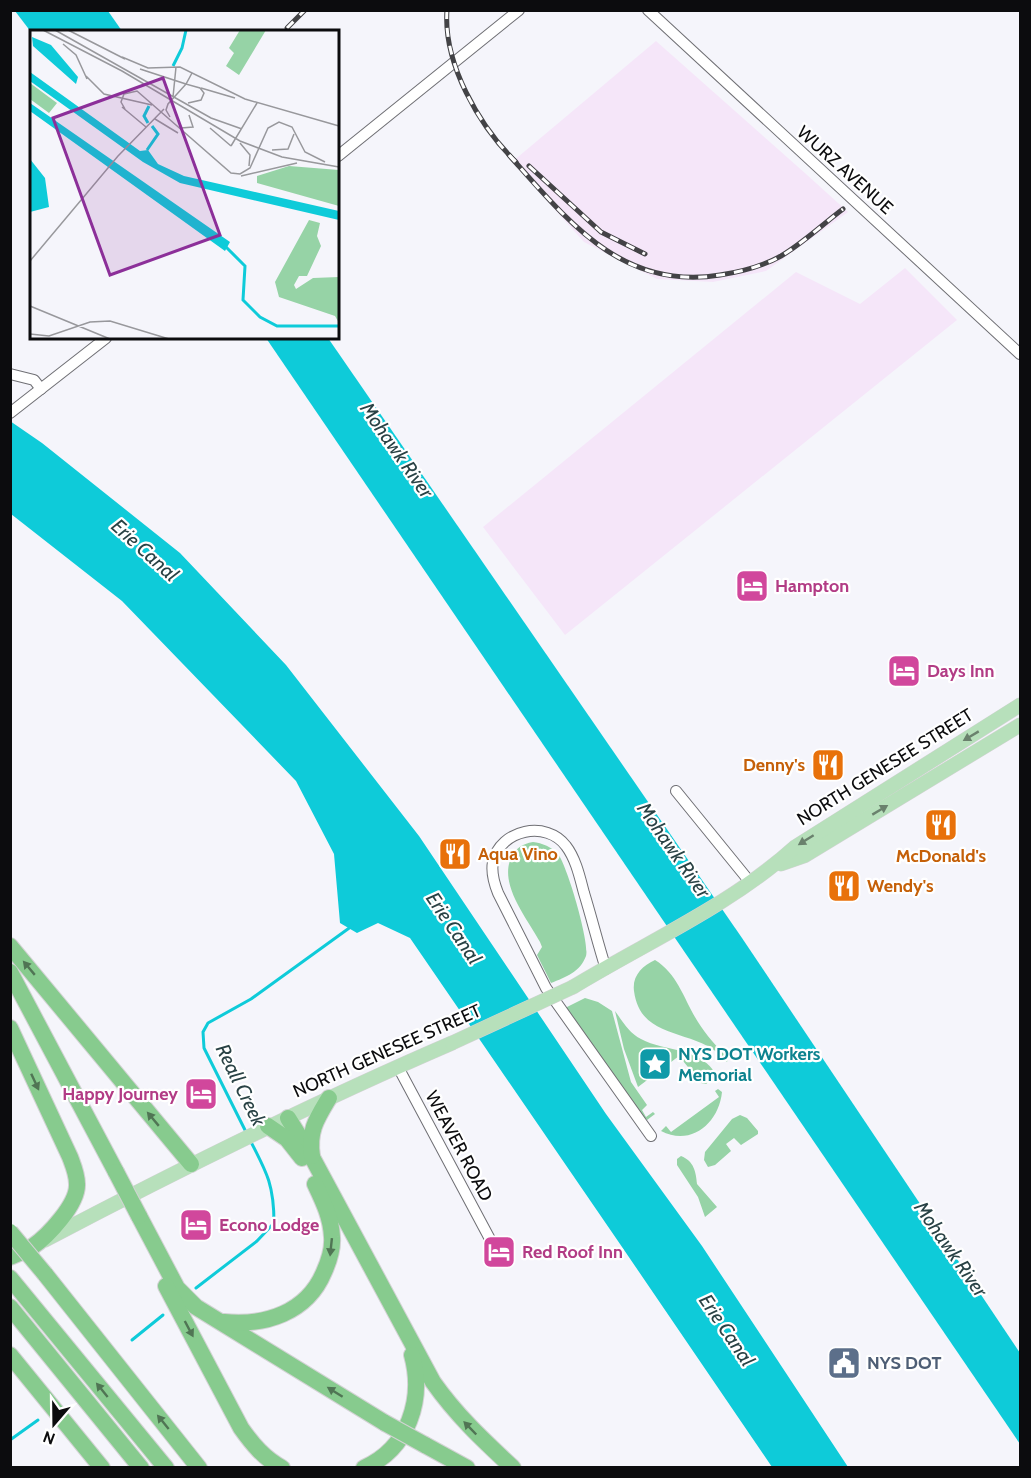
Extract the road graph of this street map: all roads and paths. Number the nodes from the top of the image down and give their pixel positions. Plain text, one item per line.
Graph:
1 (519, 10) edge
2 (648, 10) edge
3 (339, 155) edge
4 (105, 339) edge
5 (1020, 354) edge
6 (10, 374) edge
7 (41, 389) junction
8 (10, 412) edge
9 (1020, 705) edge
10 (1020, 725) edge
11 (675, 791) dead end
12 (773, 867) junction
13 (750, 882) junction
14 (10, 945) edge
15 (606, 969) junction
16 (10, 972) edge
17 (10, 988) edge
18 (10, 1028) edge
19 (398, 1067) junction
20 (329, 1098) junction
21 (288, 1118) junction
22 (263, 1129) junction
23 (651, 1136) dead end
24 (313, 1159) junction
25 (191, 1164) junction
26 (113, 1175) junction
27 (136, 1219) junction
28 (10, 1232) edge
29 (491, 1241) dead end
30 (39, 1243) junction
31 (10, 1257) edge
32 (10, 1265) edge
33 (14, 1283) edge
34 (10, 1306) edge
35 (221, 1322) junction
36 (406, 1330) junction
37 (10, 1355) edge
38 (102, 1467) edge
39 (141, 1467) edge
40 (166, 1467) edge
41 (199, 1467) edge
42 (282, 1467) edge
43 (364, 1467) edge
44 (467, 1467) edge
45 (513, 1467) edge

1 - 3 street
2 - 5 street, WURZ AVENUE
4 - 7 street
6 - 7 street
7 - 8 street
9 -> 12 main road, NORTH GENESEE STREET
12 -> 10 main road, NORTH GENESEE STREET
11 - 13 street
12 - 13 main road, NORTH GENESEE STREET
13 - 15 main road, NORTH GENESEE STREET
25 -> 14 highway
15 - 19 main road, NORTH GENESEE STREET, bridge
15 - 23 street
16 - 26 highway
17 - 26 highway
18 -> 30 highway
19 - 20 main road, NORTH GENESEE STREET
19 - 29 street, WEAVER ROAD
20 - 21 main road, NORTH GENESEE STREET
20 - 24 highway
21 - 22 main road, NORTH GENESEE STREET
21 - 24 highway
22 - 25 main road, NORTH GENESEE STREET
22 -> 35 highway
24 - 36 highway
25 - 30 main road, NORTH GENESEE STREET
26 - 27 highway, bridge
27 - 35 highway
27 -> 42 highway
41 -> 28 highway, bridge
30 - 31 highway, NORTH GENESEE STREET
30 - 32 main road
40 -> 33 highway
34 - 39 highway
44 -> 35 highway, bridge
36 - 43 highway
45 -> 36 highway
37 - 38 highway

